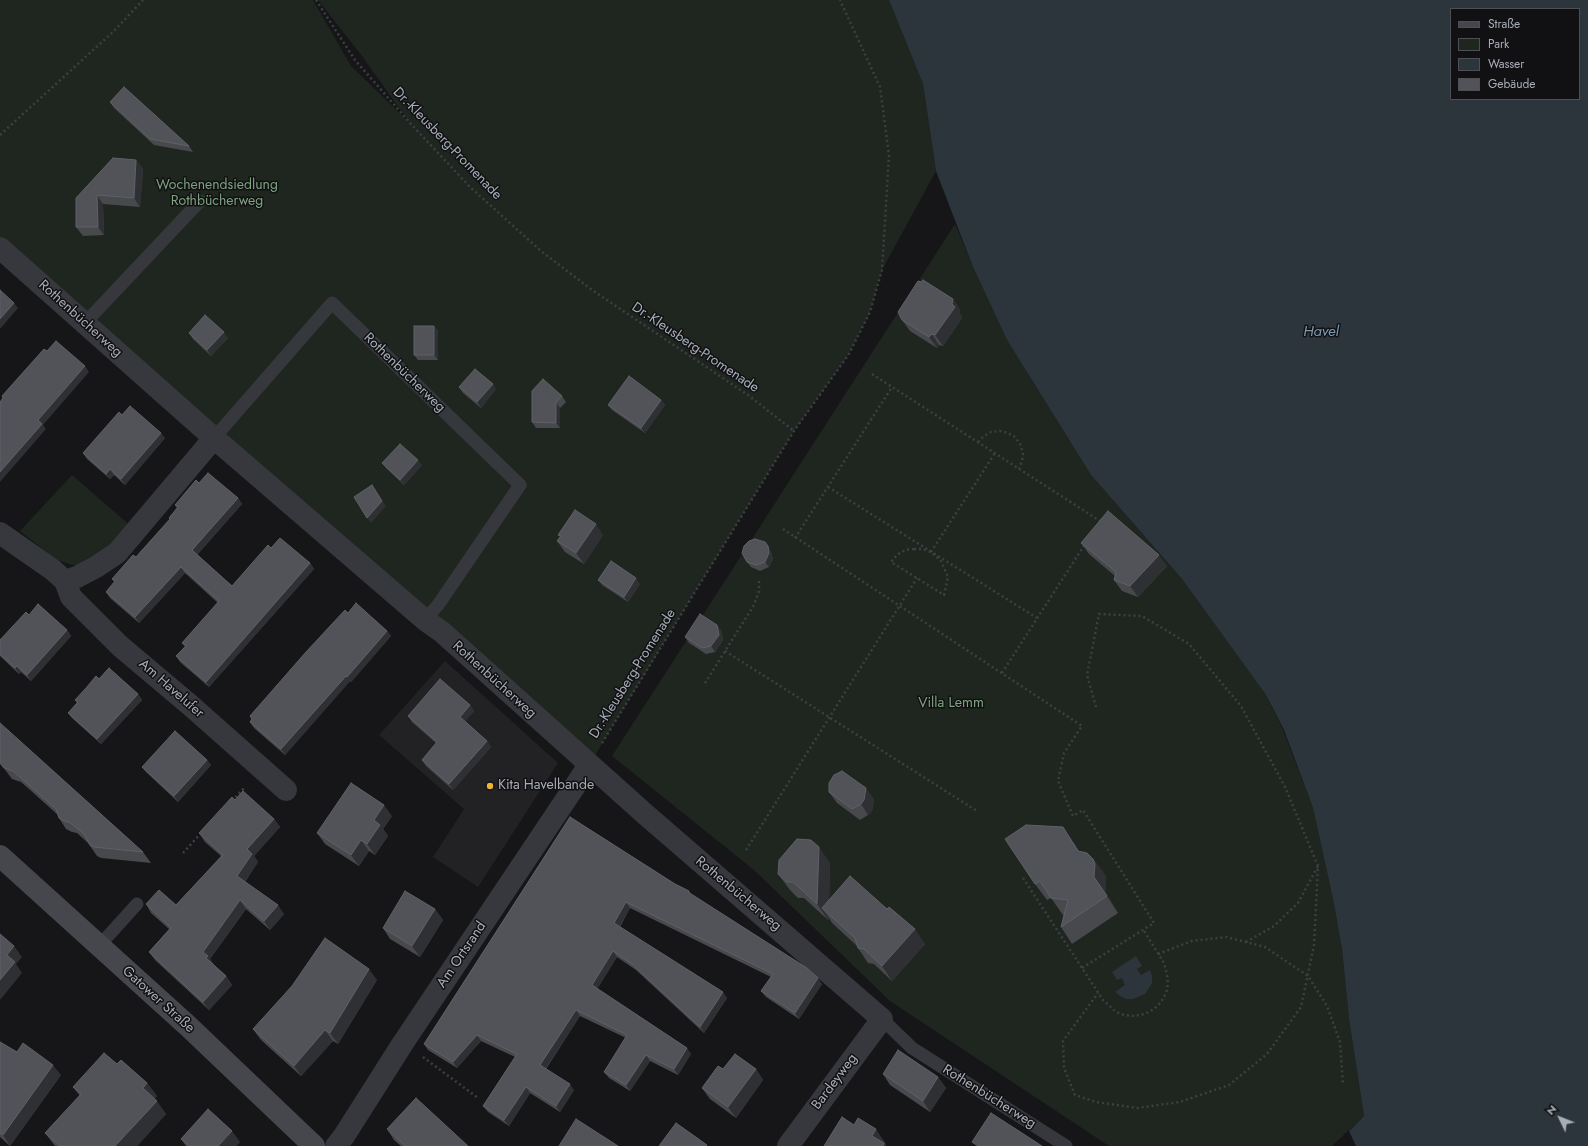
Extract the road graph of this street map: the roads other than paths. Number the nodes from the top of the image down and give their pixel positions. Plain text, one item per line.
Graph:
1 (200, 201) dead end
2 (0, 248) edge
3 (85, 323) junction
4 (214, 438) junction
5 (0, 533) edge
6 (65, 581) junction
7 (425, 620) junction
8 (588, 764) junction
9 (286, 790) dead end
10 (0, 856) edge
11 (137, 904) dead end
12 (99, 946) junction
13 (882, 1019) junction
14 (314, 1146) edge
15 (336, 1146) edge
16 (788, 1146) edge
17 (1066, 1146) edge

1 - 3 lane
2 - 3 street, Rothenbücherweg
3 - 4 street, Rothenbücherweg
4 - 6 street
4 - 7 street, Rothenbücherweg
4 - 7 lane, Rothenbücherweg
5 - 6 street, Am Havelufer
6 - 9 street, Am Havelufer
7 - 8 street, Rothenbücherweg
8 - 13 street, Rothenbücherweg
8 - 15 street, Am Ortsrand
10 - 12 main road, Gatower Straße
11 - 12 lane
12 - 14 main road, Gatower Straße
13 - 16 street, Bardeyweg
13 - 17 lane, Rothenbücherweg

